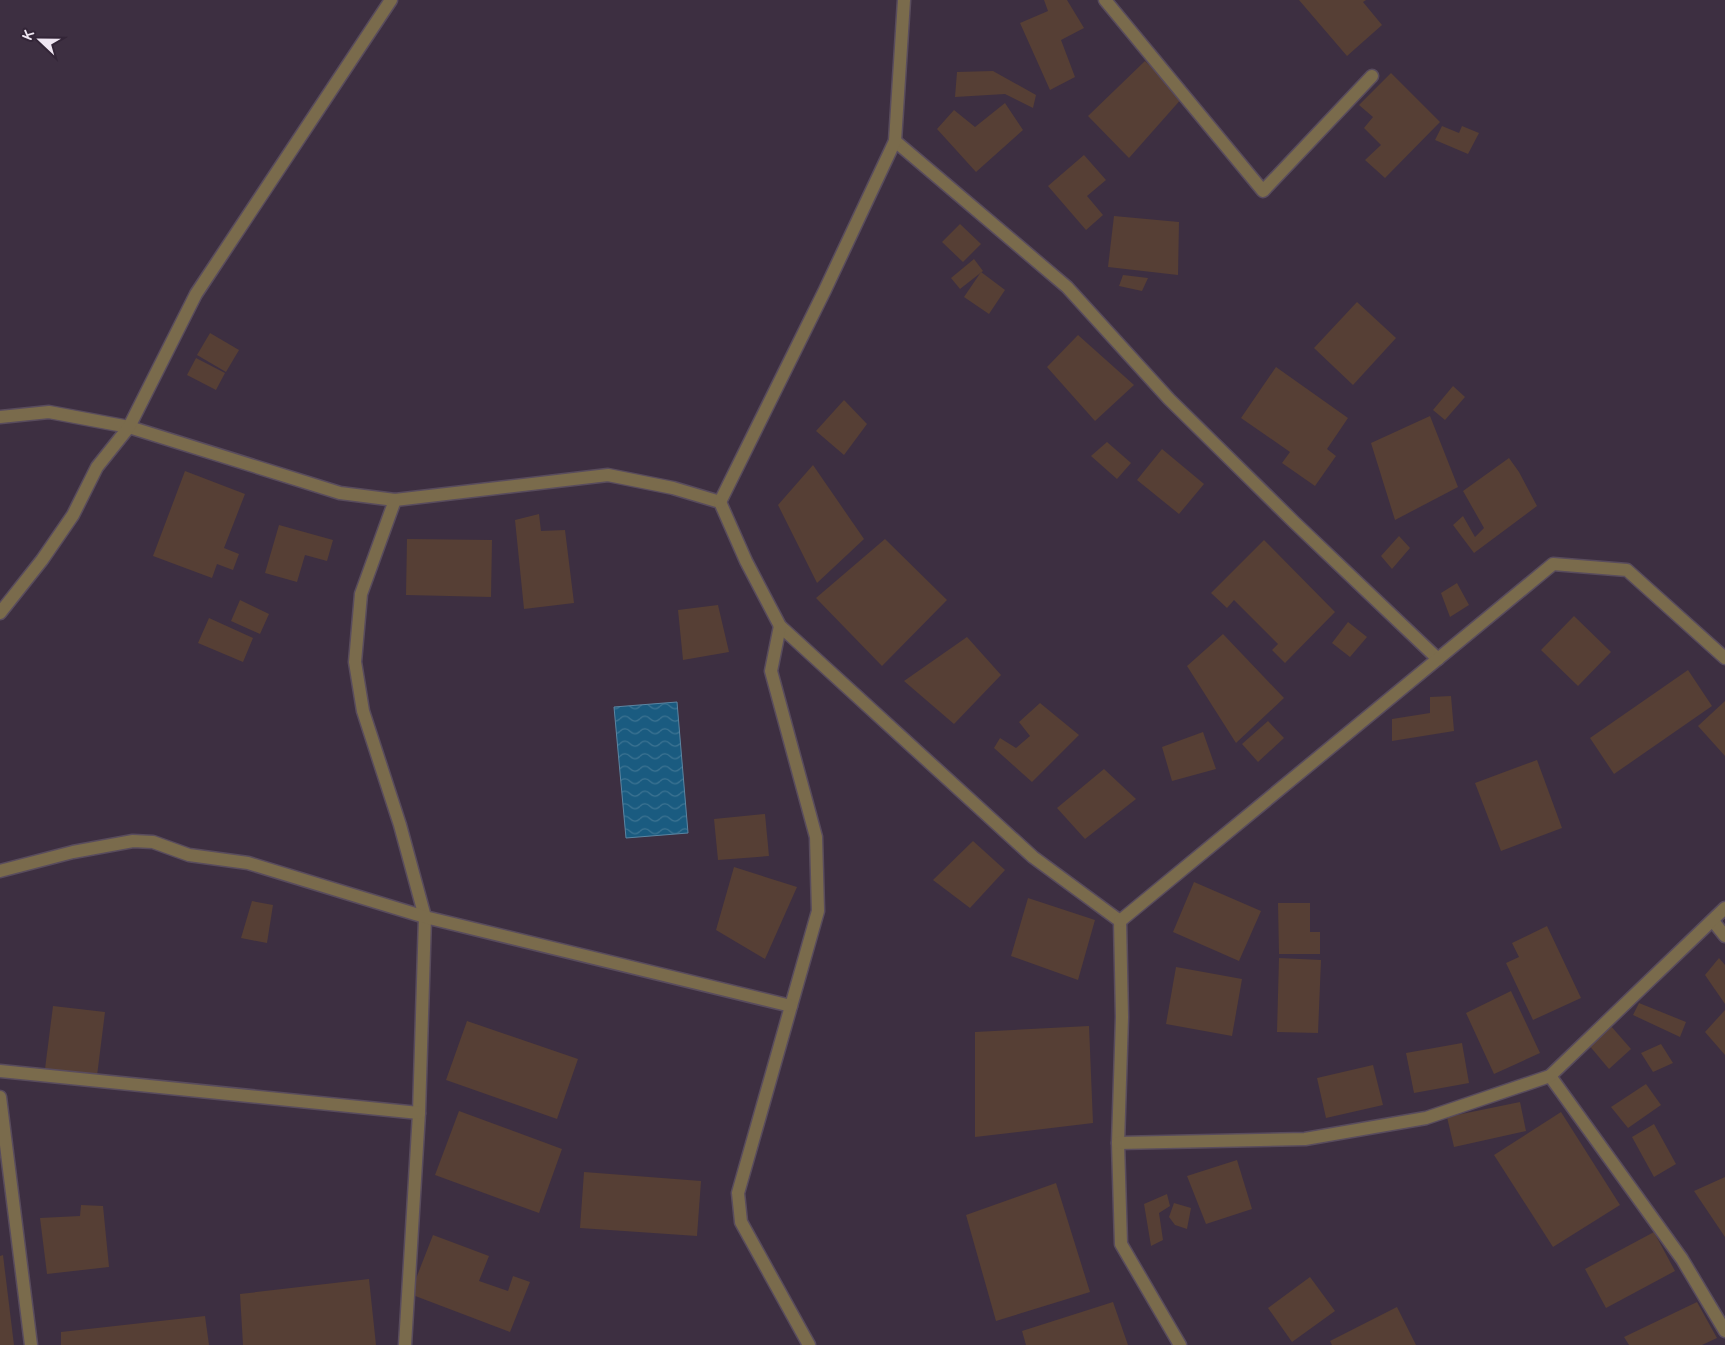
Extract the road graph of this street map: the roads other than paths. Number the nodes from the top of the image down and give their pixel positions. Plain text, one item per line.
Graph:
1 (391, 0) edge
2 (904, 0) edge
3 (1105, 0) edge
4 (1372, 76) dead end
5 (895, 141) junction
6 (0, 417) edge
7 (129, 427) junction
8 (395, 500) junction
9 (720, 502) junction
10 (0, 613) edge
11 (780, 626) junction
12 (1725, 658) edge
13 (1438, 660) junction
14 (0, 871) edge
15 (1725, 908) edge
16 (425, 917) junction
17 (1120, 920) junction
18 (1713, 921) junction
19 (1725, 936) edge
20 (791, 1006) junction
21 (0, 1071) edge
22 (1550, 1076) junction
23 (0, 1097) edge
24 (420, 1113) junction
25 (1118, 1143) junction
26 (1725, 1331) edge
27 (31, 1345) edge
28 (405, 1345) edge
29 (810, 1345) edge
30 (1180, 1345) edge

1 - 7 street
2 - 5 street
3 - 4 street
5 - 9 street
5 - 13 street
6 - 7 street
7 - 8 street
7 - 10 street
8 - 9 street
8 - 16 street
9 - 11 street
11 - 17 street
11 - 20 street
12 - 13 street
13 - 17 street
14 - 16 street
15 - 18 street
16 - 20 street
16 - 24 street
17 - 25 street
18 - 19 street
18 - 22 street
20 - 29 street
21 - 24 street
22 - 25 street
22 - 26 street
23 - 27 street
24 - 28 street
25 - 30 street

